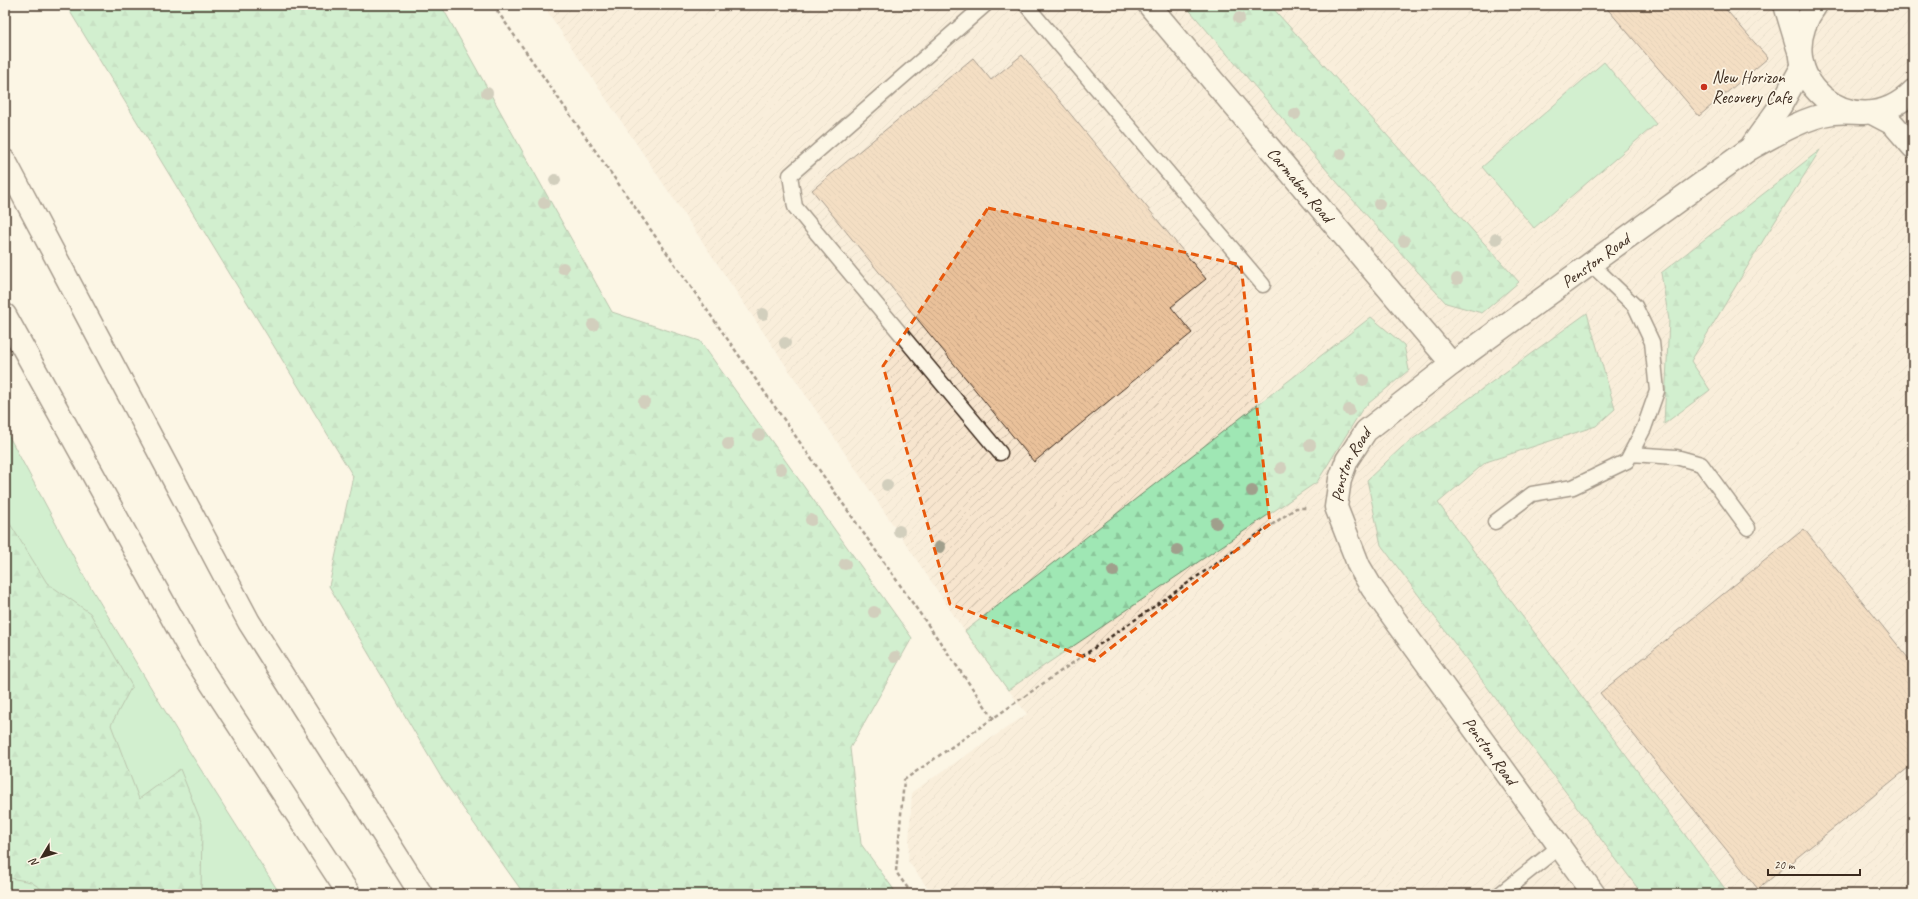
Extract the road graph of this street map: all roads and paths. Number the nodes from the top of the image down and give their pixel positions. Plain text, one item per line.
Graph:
1 (493, 5) edge
2 (985, 5) edge
3 (1026, 5) edge
4 (1149, 5) edge
5 (1785, 5) edge
6 (1816, 5) edge
7 (1801, 62) junction
8 (1913, 91) edge
9 (1868, 113) junction
10 (1913, 147) edge
11 (1748, 150) junction
12 (5, 161) edge
13 (1591, 264) junction
14 (1263, 285) dead end
15 (5, 315) edge
16 (1452, 364) junction
17 (1000, 453) dead end
18 (1631, 454) junction
19 (1336, 507) junction
20 (1495, 522) dead end
21 (1748, 528) dead end
22 (994, 719) junction
23 (1559, 847) junction
24 (349, 894) edge
25 (421, 894) edge
26 (912, 894) edge
27 (1500, 894) edge
28 (1594, 894) edge

1 - 22 path
2 - 17 lane
3 - 14 lane
4 - 16 main road, Carmaben Road
5 - 7 main road
6 - 7 main road
7 - 9 main road
7 - 11 main road
8 - 9 main road
9 - 10 main road
9 - 11 main road
11 - 13 main road, Penston Road
12 - 25 main road
13 - 16 main road, Penston Road
13 - 18 lane
15 - 24 main road
16 - 19 main road, Penston Road
18 - 20 lane
18 - 21 lane
19 - 22 path
19 - 23 main road, Penston Road
22 - 26 path
23 - 27 lane
23 - 28 main road, Penston Road

